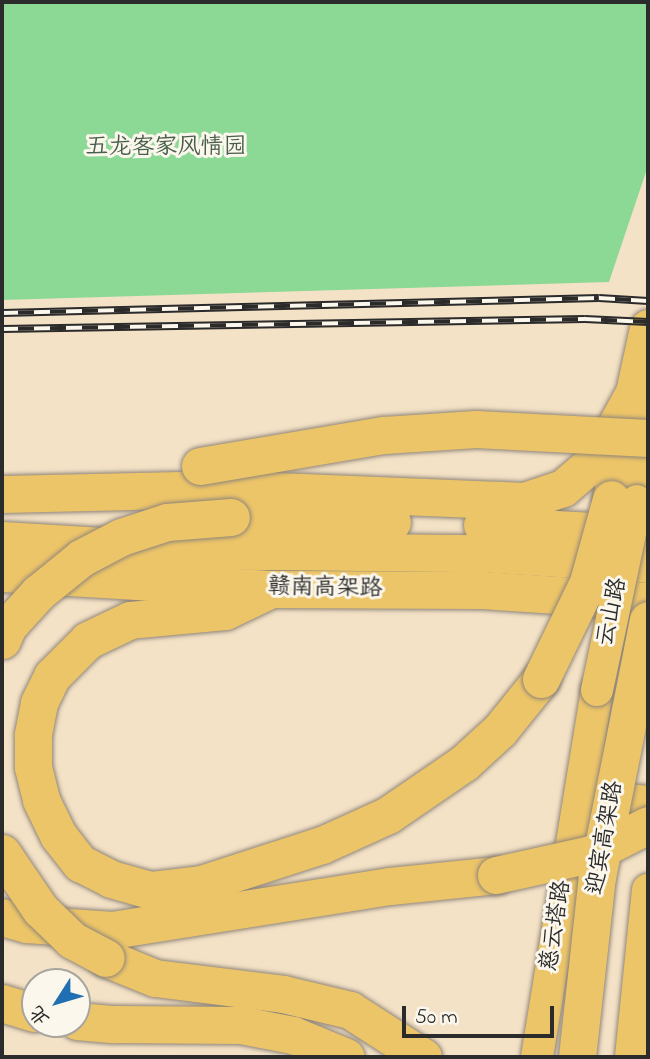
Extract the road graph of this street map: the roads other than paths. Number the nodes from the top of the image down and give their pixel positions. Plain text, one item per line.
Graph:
1 (648, 328) edge
2 (636, 389) junction
3 (648, 430) edge
4 (648, 438) edge
5 (2, 488) edge
6 (2, 495) edge
7 (643, 517) edge
8 (2, 540) edge
9 (648, 564) edge
10 (2, 573) edge
11 (271, 589) junction
12 (648, 601) edge
13 (648, 621) edge
14 (2, 640) edge
15 (648, 723) edge
16 (578, 794) junction
17 (648, 802) edge
18 (648, 825) edge
19 (2, 853) edge
20 (648, 890) edge
21 (2, 917) edge
22 (2, 1003) edge
23 (21, 1009) edge
24 (91, 1022) edge
25 (346, 1057) edge
26 (423, 1057) edge
27 (537, 1057) edge
28 (577, 1057) edge
29 (600, 1057) edge
30 (631, 1057) edge

1 - 2 highway
2 - 6 highway
2 - 11 highway, bridge
3 - 7 main road, 云山路
4 - 5 highway, bridge
7 - 14 highway, bridge
7 - 16 main road, 云山路, bridge
8 - 9 highway, 赣南高架路
10 - 11 highway, 赣南高架路
11 - 12 highway, 赣南高架路
13 - 28 highway, 迎宾高架路, bridge
15 - 29 highway, 迎宾高架路
16 - 17 main road
16 - 27 main road, 慈云塔路
18 - 21 highway, bridge
19 - 26 highway, bridge
20 - 30 main road
22 - 23 highway
24 - 25 highway

